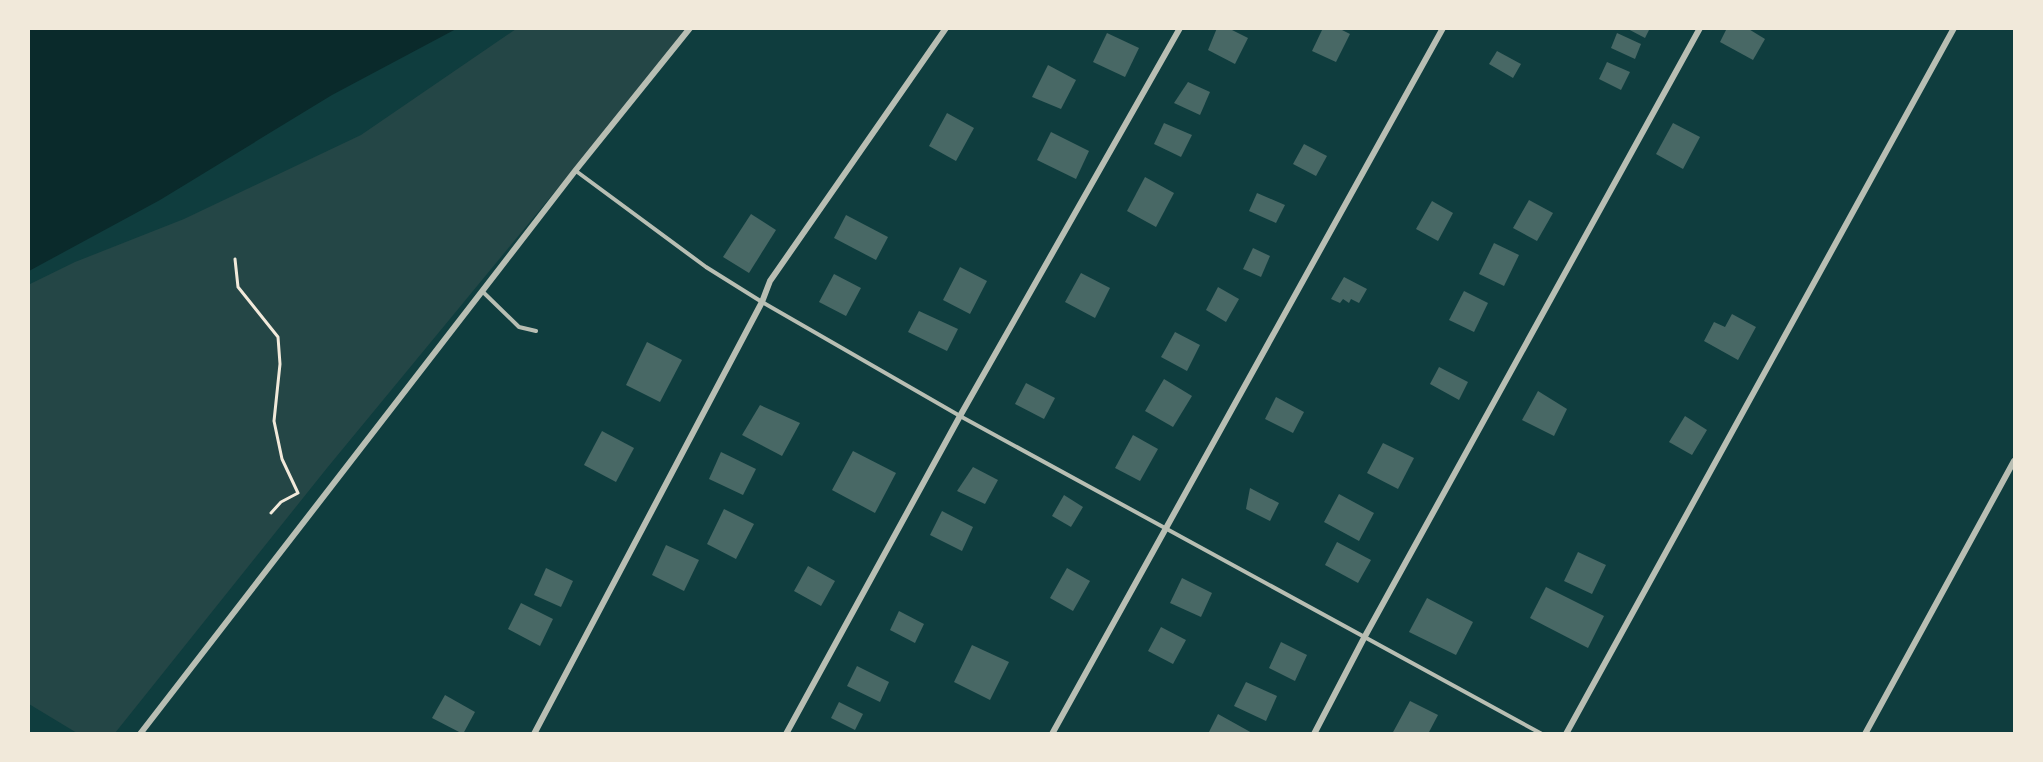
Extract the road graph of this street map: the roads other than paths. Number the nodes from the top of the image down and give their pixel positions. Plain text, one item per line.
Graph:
1 (690, 28) edge
2 (946, 28) edge
3 (1180, 28) edge
4 (1443, 28) edge
5 (1700, 28) edge
6 (1954, 28) edge
7 (575, 171) junction
8 (482, 291) junction
9 (762, 302) junction
10 (536, 331) dead end
11 (960, 416) junction
12 (2014, 460) edge
13 (1164, 528) junction
14 (1364, 638) junction
15 (141, 734) edge
16 (534, 734) edge
17 (786, 734) edge
18 (1052, 734) edge
19 (1314, 734) edge
20 (1542, 734) edge
21 (1566, 734) edge
22 (1865, 734) edge

1 - 7 street
2 - 9 street
3 - 11 street
4 - 13 street
5 - 14 street
6 - 21 street
7 - 8 street
7 - 9 lane
8 - 10 lane
8 - 15 street
9 - 11 lane
9 - 16 street
11 - 13 lane
11 - 17 street
12 - 22 street
13 - 14 lane
13 - 18 street
14 - 19 street
14 - 20 lane

